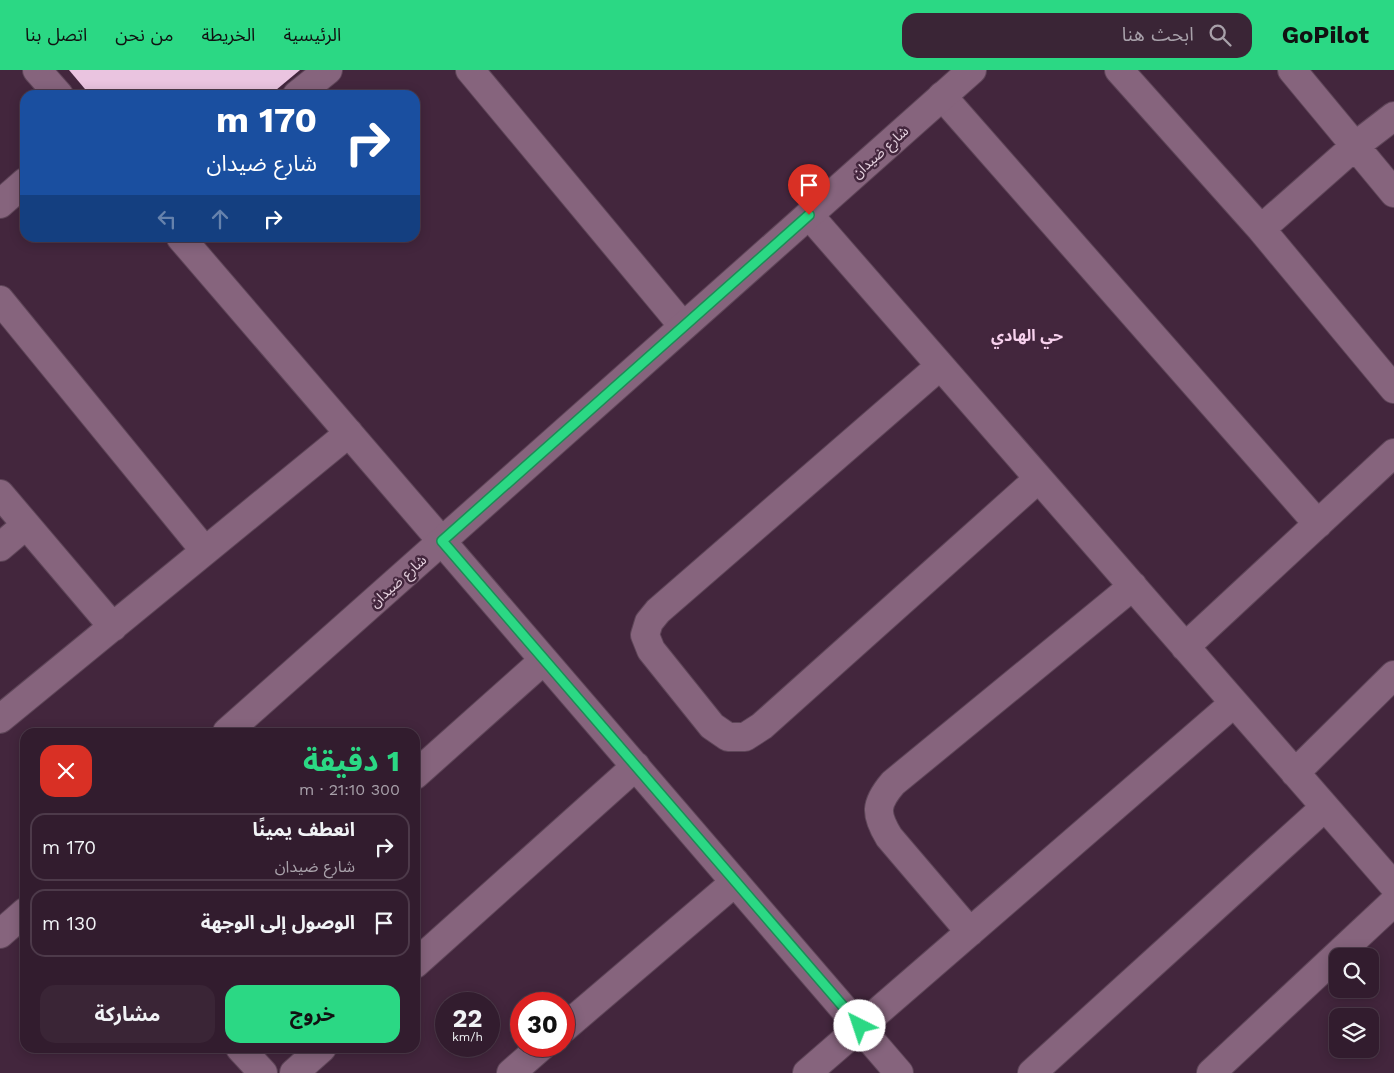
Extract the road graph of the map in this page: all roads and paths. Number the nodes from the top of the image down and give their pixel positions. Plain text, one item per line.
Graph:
1 (37, 70) edge
2 (328, 70) edge
3 (470, 70) edge
4 (972, 70) edge
5 (1119, 70) edge
6 (1292, 70) edge
7 (55, 90) edge
8 (303, 90) edge
9 (942, 96) junction
10 (1394, 116) edge
11 (1355, 146) junction
12 (20, 186) edge
13 (1394, 192) edge
14 (0, 204) edge
15 (809, 215) junction
16 (1262, 229) junction
17 (184, 242) edge
18 (0, 300) edge
19 (684, 326) junction
20 (940, 366) junction
21 (1394, 389) edge
22 (349, 433) junction
23 (1389, 467) edge
24 (1038, 479) junction
25 (0, 494) edge
26 (1318, 524) junction
27 (26, 525) junction
28 (442, 541) junction
29 (0, 547) edge
30 (205, 551) junction
31 (1132, 586) junction
32 (113, 627) junction
33 (1185, 647) junction
34 (544, 660) junction
35 (1392, 681) edge
36 (1234, 703) junction
37 (0, 719) edge
38 (232, 728) edge
39 (636, 766) junction
40 (420, 771) edge
41 (1295, 773) junction
42 (1325, 807) junction
43 (735, 882) junction
44 (1394, 886) edge
45 (1394, 902) edge
46 (20, 916) edge
47 (970, 932) junction
48 (0, 934) edge
49 (420, 960) edge
50 (575, 1019) edge
51 (860, 1026) junction
52 (245, 1053) edge
53 (316, 1053) edge
54 (529, 1057) edge
55 (263, 1073) edge
56 (294, 1073) edge
57 (511, 1073) edge
58 (807, 1073) edge
59 (899, 1073) edge
60 (1032, 1073) edge
61 (1210, 1073) edge

1 - 7 street
2 - 8 street
3 - 19 street
4 - 9 street, شارع ضيدان
5 - 16 street
6 - 11 street
9 - 15 street, شارع ضيدان
9 - 26 street
10 - 11 street
11 - 13 street
11 - 16 street
12 - 14 street
15 - 19 street, شارع ضيدان
15 - 20 street
16 - 21 street
17 - 22 street
18 - 30 street
19 - 28 street, شارع ضيدان
20 - 24 street
20 - 24 street
22 - 28 street
22 - 30 street
23 - 26 street
24 - 31 street
25 - 27 street
26 - 33 street
27 - 29 street
27 - 32 street
28 - 34 street
28 - 38 street, شارع ضيدان
30 - 32 street
31 - 33 street
31 - 47 street
32 - 37 street
33 - 36 street
34 - 39 street
34 - 40 street
35 - 41 street
36 - 41 street
36 - 47 street
39 - 43 street
39 - 49 street
41 - 42 street
42 - 44 street
42 - 60 street
43 - 50 street
43 - 51 street
45 - 61 street
46 - 48 street
47 - 51 street
51 - 58 street
51 - 59 street
52 - 55 street
53 - 56 street
54 - 57 street

